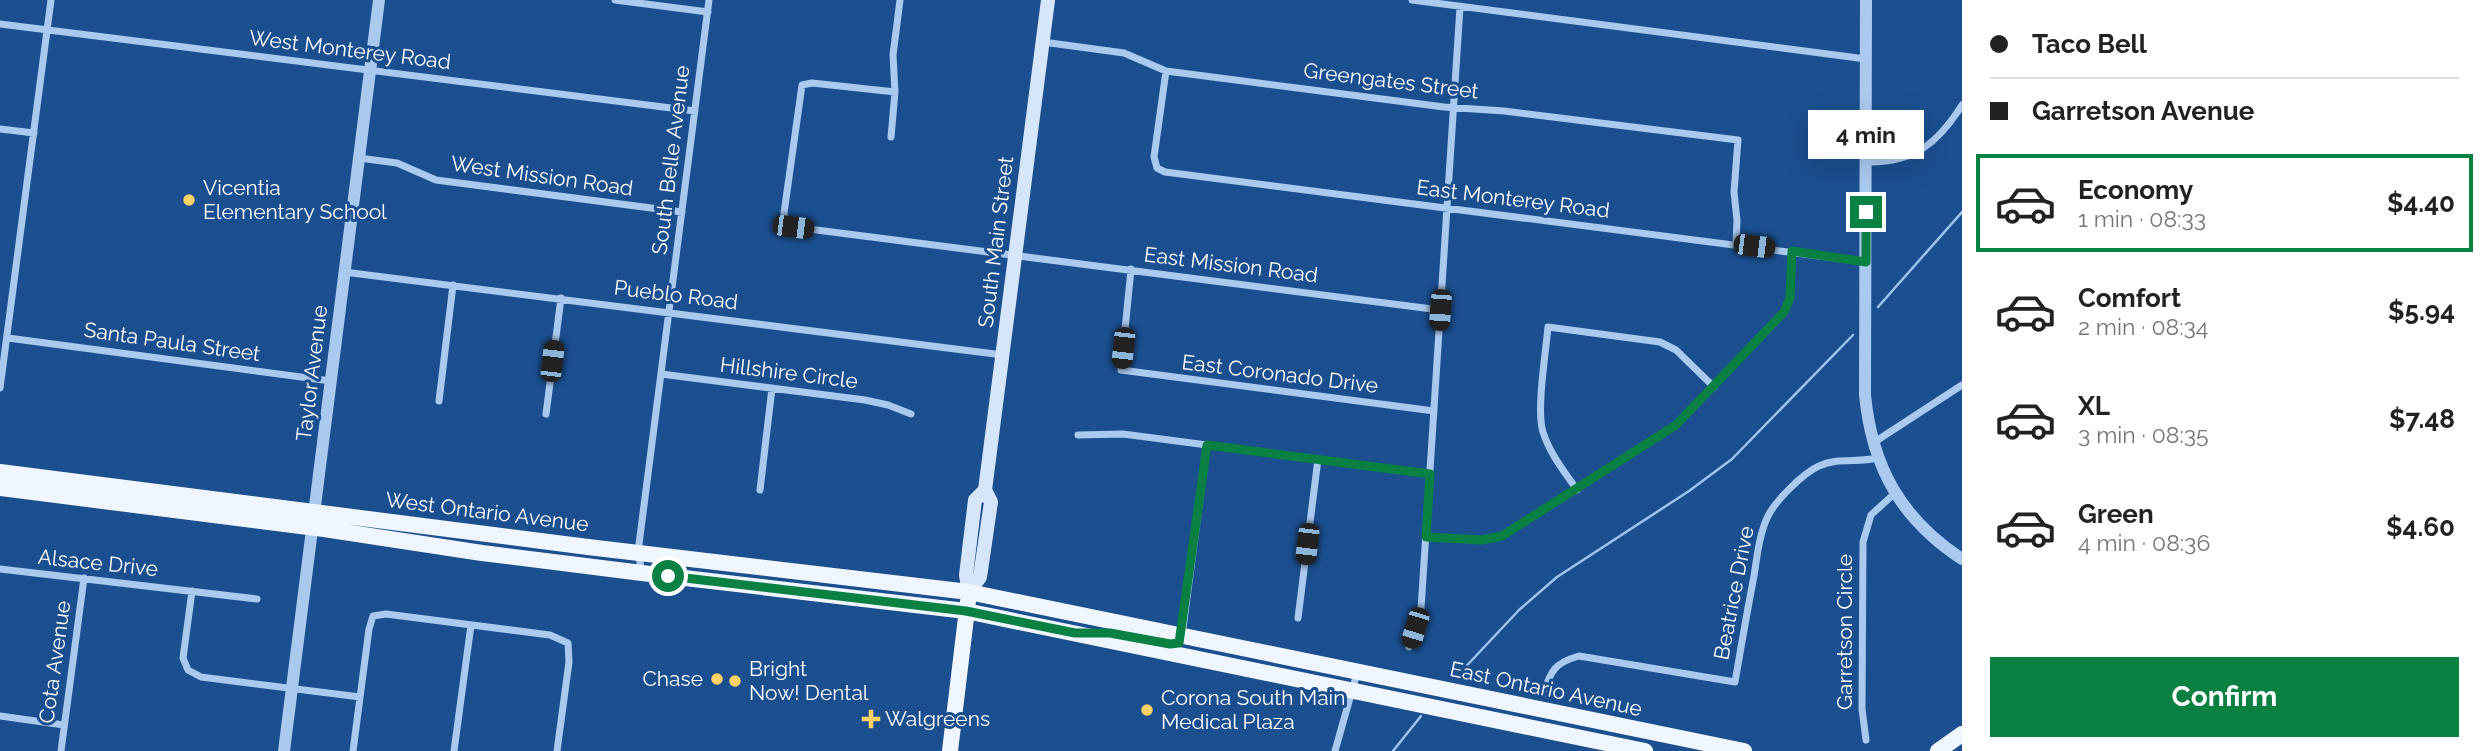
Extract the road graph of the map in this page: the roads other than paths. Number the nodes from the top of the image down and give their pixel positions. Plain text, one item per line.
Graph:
1 (51, 0) edge
2 (379, 0) edge
3 (615, 0) edge
4 (709, 0) edge
5 (900, 0) edge
6 (1048, 0) edge
7 (1412, 0) edge
8 (1866, 0) edge
9 (1460, 7) junction
10 (708, 12) junction
11 (0, 24) edge
12 (47, 30) junction
13 (1043, 42) junction
14 (1866, 59) junction
15 (370, 70) junction
16 (1166, 71) junction
17 (895, 92) junction
18 (1962, 105) edge
19 (1454, 108) junction
20 (695, 111) junction
21 (0, 129) edge
22 (34, 133) junction
23 (891, 137) dead end
24 (359, 158) junction
25 (1867, 162) junction
26 (1447, 209) junction
27 (682, 212) junction
28 (1736, 244) junction
29 (1792, 251) junction
30 (1016, 255) junction
31 (1866, 262) junction
32 (1132, 270) junction
33 (344, 272) junction
34 (453, 285) junction
35 (561, 298) junction
36 (1440, 310) junction
37 (669, 312) junction
38 (8, 338) junction
39 (1003, 356) junction
40 (661, 374) junction
41 (331, 381) junction
42 (1962, 385) edge
43 (1714, 387) junction
44 (0, 388) edge
45 (772, 388) junction
46 (439, 401) dead end
47 (1434, 411) junction
48 (546, 414) dead end
49 (911, 414) dead end
50 (1078, 435) dead end
51 (1872, 444) junction
52 (1207, 445) junction
53 (1318, 458) junction
54 (1877, 458) junction
55 (0, 472) edge
56 (1430, 474) junction
57 (0, 488) edge
58 (760, 490) dead end
59 (1577, 490) junction
60 (1895, 493) junction
61 (314, 519) junction
62 (1426, 537) junction
63 (638, 552) junction
64 (1962, 559) edge
65 (0, 569) edge
66 (642, 573) junction
67 (84, 578) junction
68 (192, 591) junction
69 (969, 592) junction
70 (257, 599) dead end
71 (966, 611) junction
72 (1297, 618) dead end
73 (471, 625) junction
74 (1075, 633) junction
75 (1182, 636) junction
76 (1409, 648) dead end
77 (1357, 672) junction
78 (292, 689) junction
79 (1353, 691) junction
80 (1543, 694) dead end
81 (360, 697) junction
82 (0, 716) edge
83 (64, 724) junction
84 (1962, 734) edge
85 (1866, 740) dead end
86 (61, 751) edge
87 (284, 751) edge
88 (353, 751) edge
89 (454, 751) edge
90 (557, 751) edge
91 (950, 751) edge
92 (1335, 751) edge
93 (1645, 751) edge
94 (1744, 751) edge
95 (1938, 751) edge

1 - 12 street
2 - 15 street, Taylor Avenue
3 - 10 street
4 - 10 street, South Belle Avenue
5 - 17 street
6 - 13 main road, South Main Street
7 - 9 street
8 - 14 street
9 - 14 street
9 - 19 street
10 - 20 street, South Belle Avenue
11 - 12 street, West Monterey Road
12 - 15 street, West Monterey Road
12 - 22 street
13 - 16 street, Greengates Street
13 - 30 main road, South Main Street
14 - 25 street
15 - 20 street, West Monterey Road
15 - 24 street, Taylor Avenue
16 - 19 street, Greengates Street
16 - 26 street, East Monterey Road
17 - 23 street
17 - 30 street, East Mission Road
18 - 25 street
19 - 26 street
19 - 28 street, Greengates Street
20 - 27 street, South Belle Avenue
21 - 22 street
22 - 38 street
24 - 27 street, West Mission Road
24 - 33 street, Taylor Avenue
25 - 31 street
26 - 28 street, East Monterey Road
26 - 36 street
27 - 37 street, South Belle Avenue
28 - 29 street, East Monterey Road
29 - 31 street, East Monterey Road
29 - 43 street
30 - 32 street, East Mission Road
30 - 39 main road, South Main Street
31 - 51 street
32 - 36 street, East Mission Road
32 - 47 street, East Coronado Drive
33 - 34 street, Pueblo Road
33 - 41 street, Taylor Avenue
34 - 35 street, Pueblo Road
34 - 46 street
35 - 37 street, Pueblo Road
35 - 48 street
36 - 47 street
37 - 39 street, Pueblo Road
37 - 40 street, South Belle Avenue
38 - 41 street, Santa Paula Street
38 - 44 street
39 - 69 main road, South Main Street
40 - 45 street, Hillshire Circle
40 - 63 street, South Belle Avenue
41 - 61 street, Taylor Avenue
42 - 51 street
43 - 59 street
43 - 59 street
45 - 49 street, Hillshire Circle
45 - 58 street
47 - 56 street
50 - 52 street
51 - 54 street
52 - 53 street
52 - 75 street
53 - 56 street
53 - 72 street
54 - 60 street
54 - 80 street, Beatrice Drive
55 - 61 main road, West Ontario Avenue
56 - 62 street
57 - 61 main road, West Ontario Avenue
59 - 62 street
60 - 64 street
60 - 85 street, Garretson Circle
61 - 63 main road, West Ontario Avenue
61 - 66 main road, West Ontario Avenue
61 - 78 street, Taylor Avenue
62 - 76 street
63 - 66 street, South Belle Avenue
63 - 69 main road, West Ontario Avenue
65 - 67 street, Alsace Drive
66 - 71 main road, West Ontario Avenue
67 - 68 street, Alsace Drive
67 - 83 street, Cota Avenue
68 - 70 street, Alsace Drive
68 - 78 street
69 - 71 main road, South Main Street
69 - 75 main road, East Ontario Avenue
71 - 74 main road, East Ontario Avenue
71 - 91 main road, South Main Street
73 - 81 street
73 - 89 street
73 - 90 street
74 - 75 main road
74 - 79 main road, East Ontario Avenue
75 - 77 main road, East Ontario Avenue
77 - 79 street
77 - 94 main road, East Ontario Avenue
78 - 81 street
78 - 87 street, Taylor Avenue
79 - 92 street
79 - 93 main road, East Ontario Avenue
81 - 88 street
82 - 83 street
83 - 86 street, Cota Avenue
84 - 95 main road

